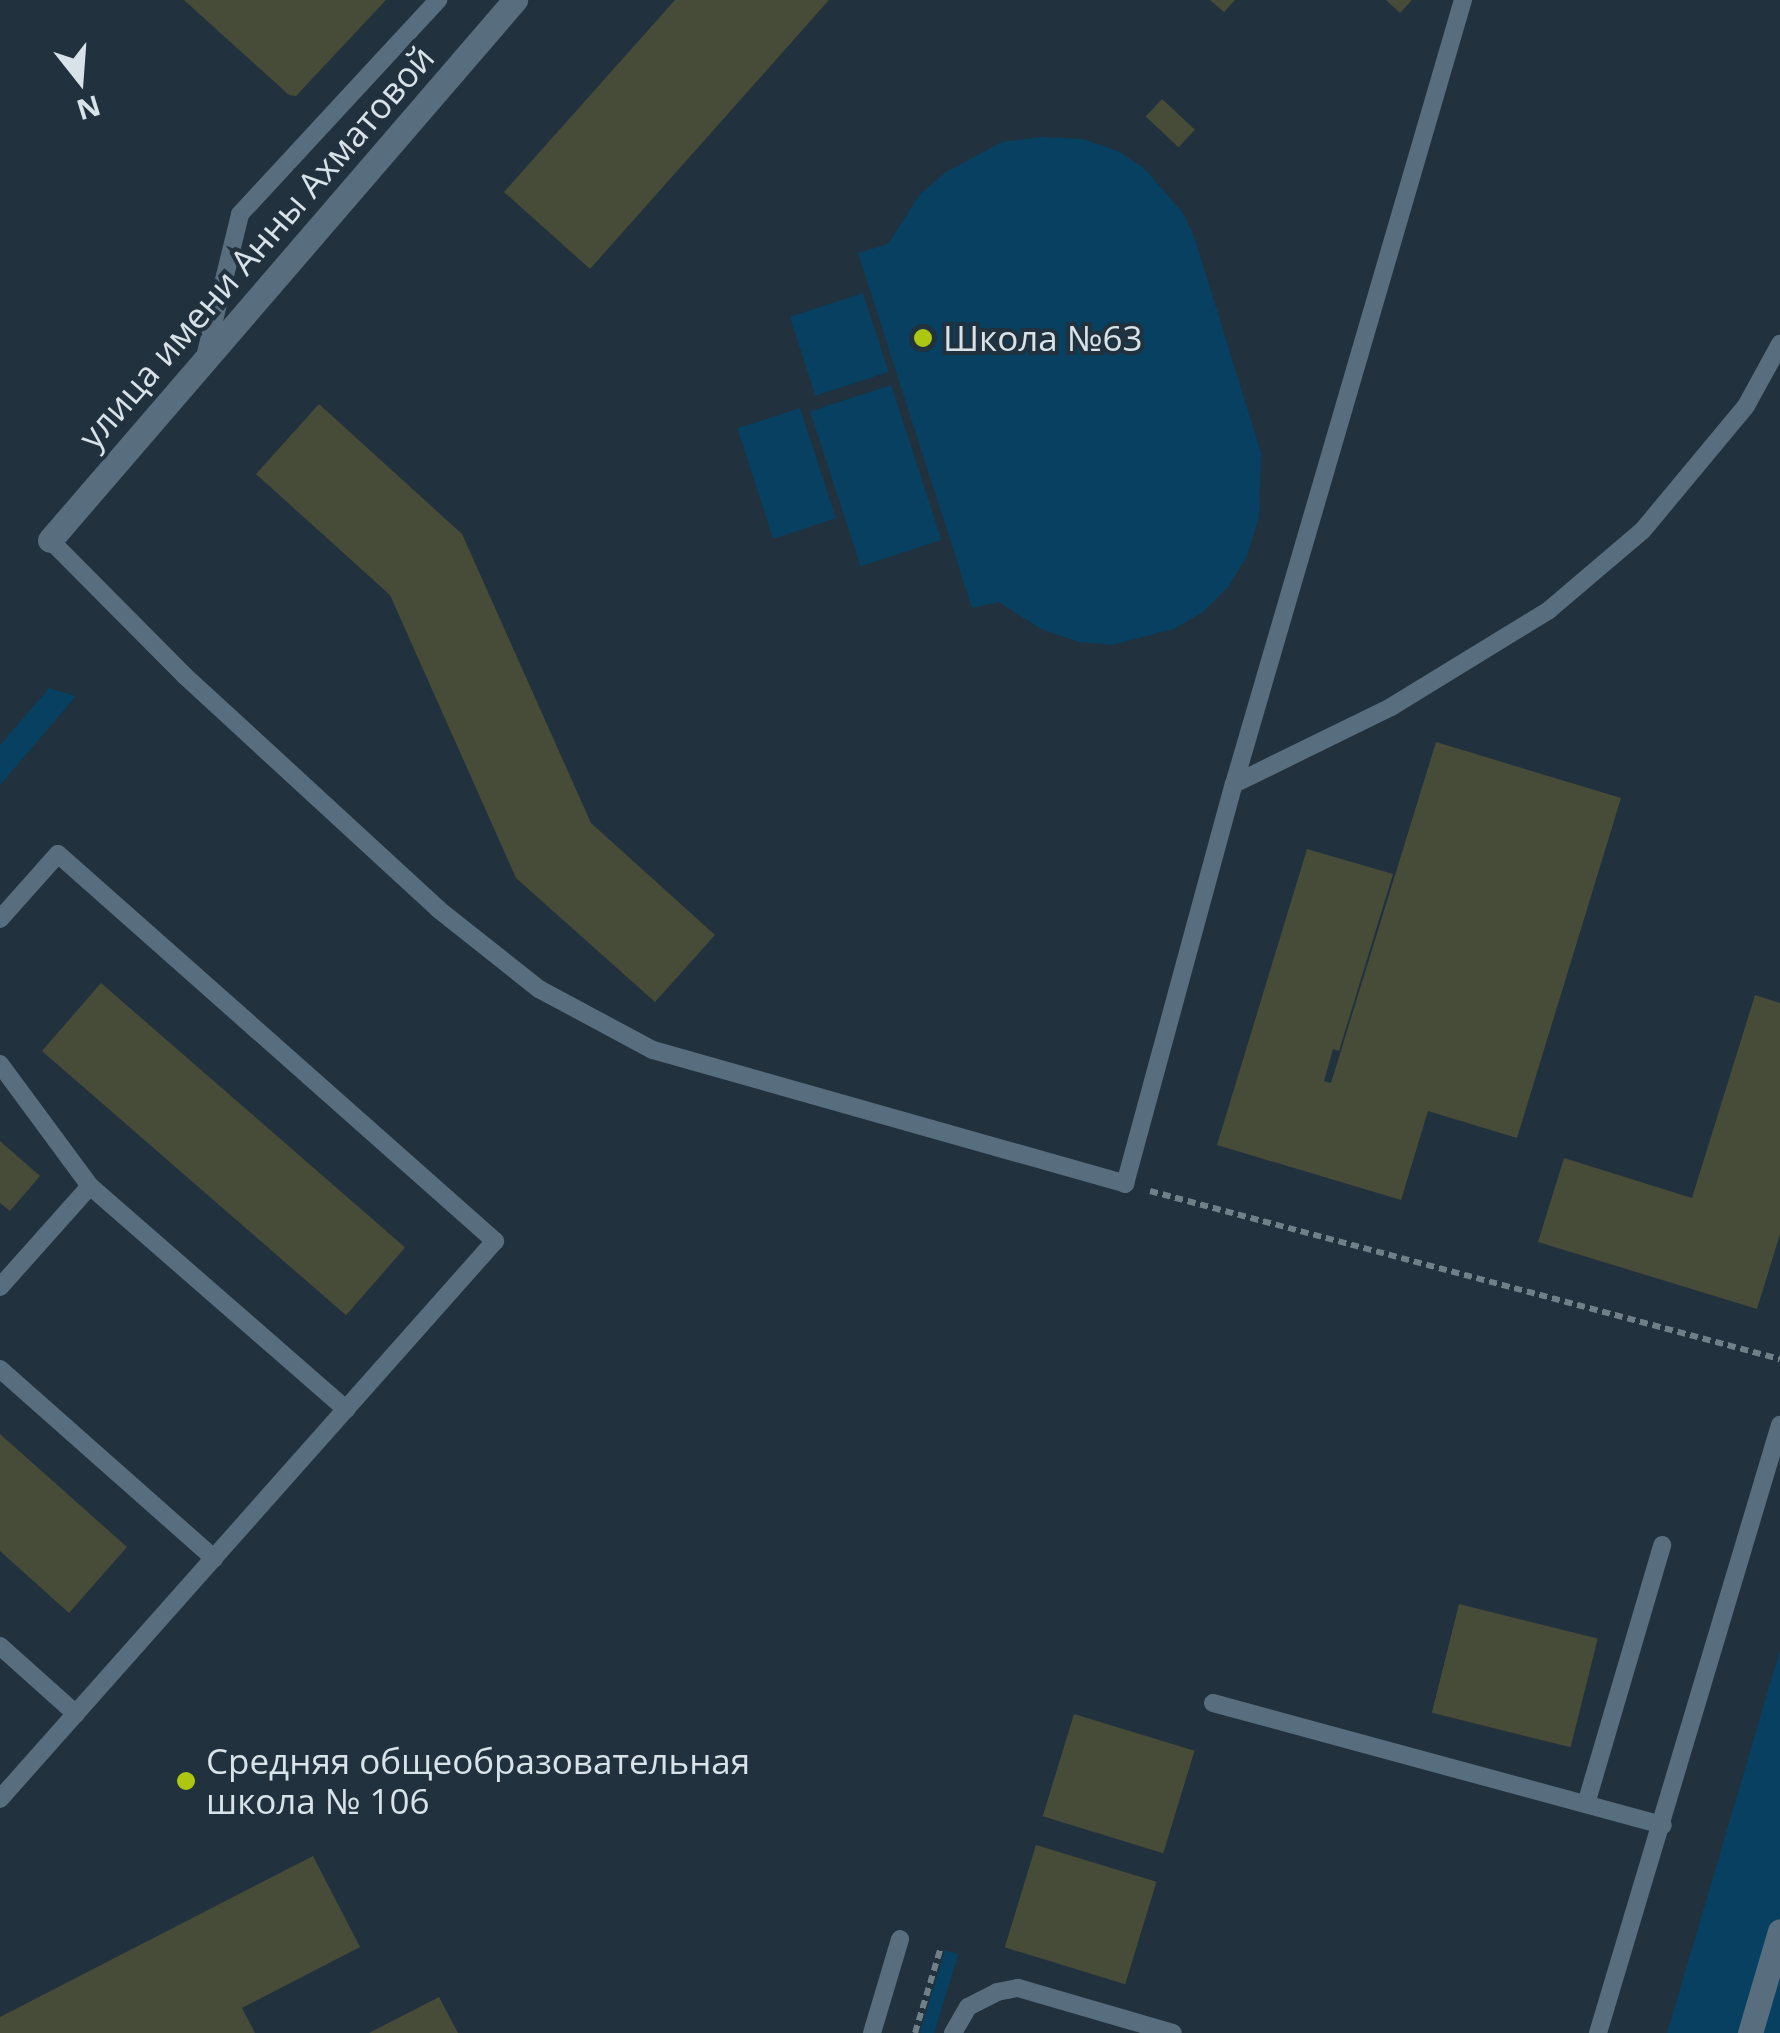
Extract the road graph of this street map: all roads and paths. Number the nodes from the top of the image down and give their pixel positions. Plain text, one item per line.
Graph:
1 (438, 0) edge
2 (515, 0) edge
3 (1462, 0) edge
4 (1780, 344) edge
5 (204, 360) junction
6 (50, 540) joint
7 (1234, 784) junction
8 (0, 919) edge
9 (0, 1064) edge
10 (1125, 1184) junction
11 (90, 1186) junction
12 (0, 1287) edge
13 (1780, 1359) edge
14 (0, 1369) edge
15 (346, 1409) junction
16 (1780, 1425) edge
17 (1662, 1545) dead end
18 (214, 1558) junction
19 (0, 1646) edge
20 (1213, 1702) dead end
21 (76, 1714) junction
22 (0, 1799) edge
23 (1586, 1804) junction
24 (1663, 1825) junction
25 (1780, 1931) edge
26 (900, 1939) dead end
27 (940, 1950) dead end
28 (872, 2033) edge
29 (915, 2033) edge
30 (954, 2033) edge
31 (1173, 2033) edge
32 (1598, 2033) edge
33 (1750, 2033) edge

1 - 5 lane
2 - 5 street, улица имени Анны Ахматовой
3 - 7 lane
4 - 7 lane
5 - 6 street, улица имени Анны Ахматовой
6 - 10 lane
7 - 10 lane
8 - 15 lane
9 - 11 lane
10 - 13 path
11 - 12 lane
11 - 15 lane
14 - 18 lane
15 - 18 lane
16 - 24 lane
17 - 23 lane
18 - 21 lane
19 - 21 lane
20 - 23 lane
21 - 22 lane
23 - 24 lane
24 - 32 lane
25 - 33 street
26 - 28 lane
27 - 29 path
30 - 31 lane

